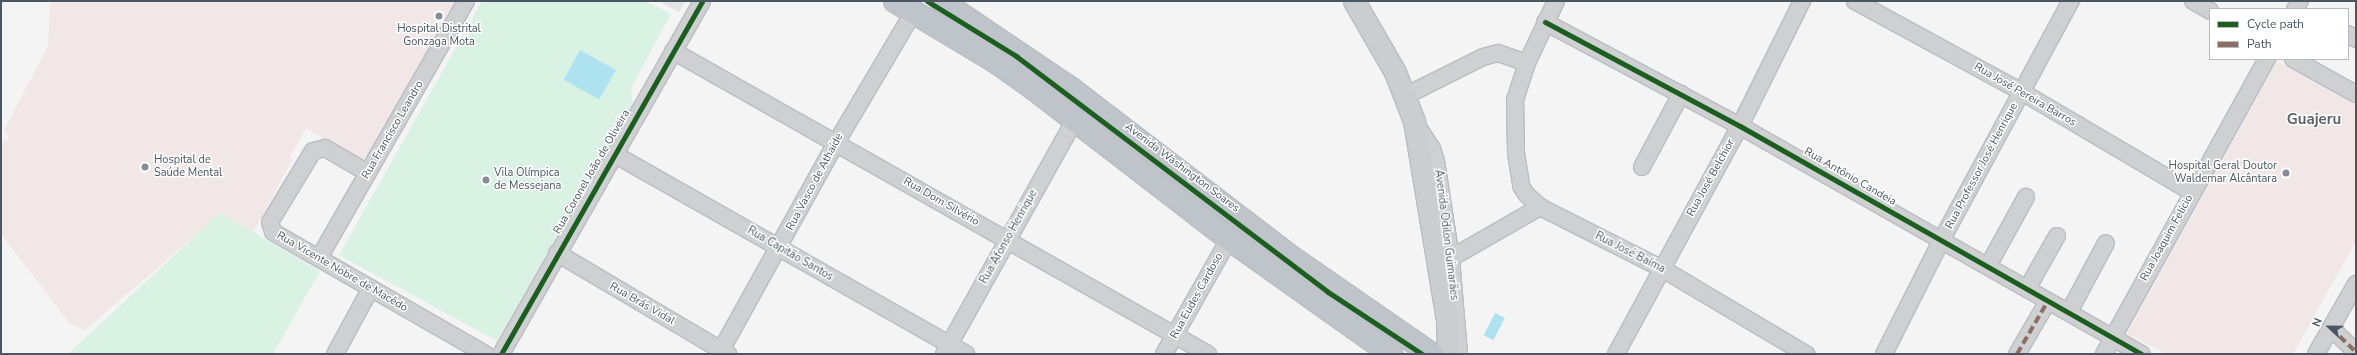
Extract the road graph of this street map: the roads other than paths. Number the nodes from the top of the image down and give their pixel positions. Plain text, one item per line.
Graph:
1 (466, 1) edge
2 (702, 1) edge
3 (941, 1) edge
4 (1354, 1) edge
5 (1556, 1) edge
6 (1802, 1) edge
7 (1855, 1) edge
8 (2071, 1) edge
9 (2193, 1) edge
10 (904, 6) edge
11 (2209, 10) edge
12 (1545, 22) junction
13 (673, 51) junction
14 (2266, 60) edge
15 (2295, 60) edge
16 (1527, 64) junction
17 (2022, 92) junction
18 (1681, 94) junction
19 (2356, 94) edge
20 (1405, 96) junction
21 (1075, 120) junction
22 (1414, 121) junction
23 (1740, 126) junction
24 (836, 143) junction
25 (614, 154) junction
26 (1642, 167) dead end
27 (368, 173) junction
28 (2192, 192) junction
29 (2026, 197) dead end
30 (1540, 207) junction
31 (2057, 236) dead end
32 (1229, 238) junction
33 (1008, 240) junction
34 (1941, 241) junction
35 (2106, 243) dead end
36 (779, 248) junction
37 (557, 253) junction
38 (319, 258) junction
39 (1451, 258) junction
40 (1988, 266) junction
41 (1661, 268) junction
42 (2356, 284) edge
43 (371, 288) junction
44 (2027, 289) junction
45 (2048, 301) junction
46 (2069, 312) junction
47 (2331, 328) junction
48 (1175, 335) junction
49 (2112, 338) junction
50 (946, 349) edge
51 (1384, 352) edge
52 (2356, 352) edge
53 (723, 353) edge
54 (335, 354) edge
55 (485, 354) edge
56 (501, 354) edge
57 (966, 354) edge
58 (1164, 354) edge
59 (1208, 354) edge
60 (1431, 354) edge
61 (1448, 354) edge
62 (1460, 354) edge
63 (1616, 354) edge
64 (1806, 354) edge
65 (1884, 354) edge
66 (2017, 354) edge
67 (2104, 354) edge
68 (2142, 354) edge
69 (2316, 354) edge

1 - 27 street, Rua Francisco Leandro
2 - 13 street, Rua Coronel João de Oliveira
3 - 60 highway, Avenida Washington Soares
4 - 20 main road, Avenida Odilon Guimarães
5 - 12 street
6 - 23 street, Rua José Belchior
7 - 17 street, Rua José Pereira Barros
8 - 17 street, Rua Professor José Henrique
9 - 11 street
10 - 21 highway
10 - 24 street, Rua Vasco de Athaíde
12 - 16 street
12 - 18 street, Rua Antônio Candeia
13 - 24 street, Rua Dom Silvério
13 - 25 street, Rua Coronel João de Oliveira
14 - 28 street, Rua Joaquim Felício
15 - 19 street
16 - 20 street
16 - 30 street
17 - 28 street, Rua José Pereira Barros
17 - 34 street, Rua Professor José Henrique
18 - 23 street, Rua Antônio Candeia
18 - 26 street
20 - 22 main road, Avenida Odilon Guimarães
21 - 32 highway
21 - 33 street, Rua Afonso Henrique
22 - 39 street, Avenida Odilon Guimarães
22 - 61 main road, Avenida Odilon Guimarães
23 - 34 street, Rua Antônio Candeia
23 - 41 street, Rua José Belchior
24 - 33 street, Rua Dom Silvério
24 - 36 street, Rua Vasco de Athaíde
25 - 36 street, Rua Capitão Santos
25 - 37 street, Rua Coronel João de Oliveira
27 - 38 street, Rua Francisco Leandro
27 - 38 street, Rua Vicente Nobre de Macêdo
28 - 49 street, Rua Joaquim Felício
29 - 40 street
30 - 39 street
30 - 41 street, Rua José Baíma
31 - 44 street
32 - 48 street, Rua Eudes Cardoso
32 - 51 highway
33 - 48 street, Rua Dom Silvério
33 - 50 street, Rua Afonso Henrique
34 - 40 street, Rua Antônio Candeia
34 - 65 street, Rua Professor José Henrique
35 - 46 street
36 - 50 street, Rua Capitão Santos
36 - 53 street, Rua Vasco de Athaíde
37 - 53 street, Rua Brás Vidal
37 - 56 street, Rua Coronel João de Oliveira
38 - 43 street, Rua Vicente Nobre de Macêdo
39 - 62 street, Avenida Odilon Guimarães
40 - 44 street, Rua Antônio Candeia
41 - 63 street, Rua José Belchior
41 - 64 street, Rua José Baíma
42 - 47 street
43 - 54 street
43 - 55 street, Rua Vicente Nobre de Macêdo
44 - 45 street, Rua Antônio Candeia
45 - 46 street, Rua Antônio Candeia
45 - 66 street
46 - 49 street, Rua Antônio Candeia
47 - 52 street
47 - 69 street
48 - 58 street, Rua Eudes Cardoso
48 - 59 street, Rua Dom Silvério
49 - 67 street, Rua Joaquim Felício
49 - 68 street, Rua Antônio Candeia
50 - 57 street, Rua Capitão Santos

